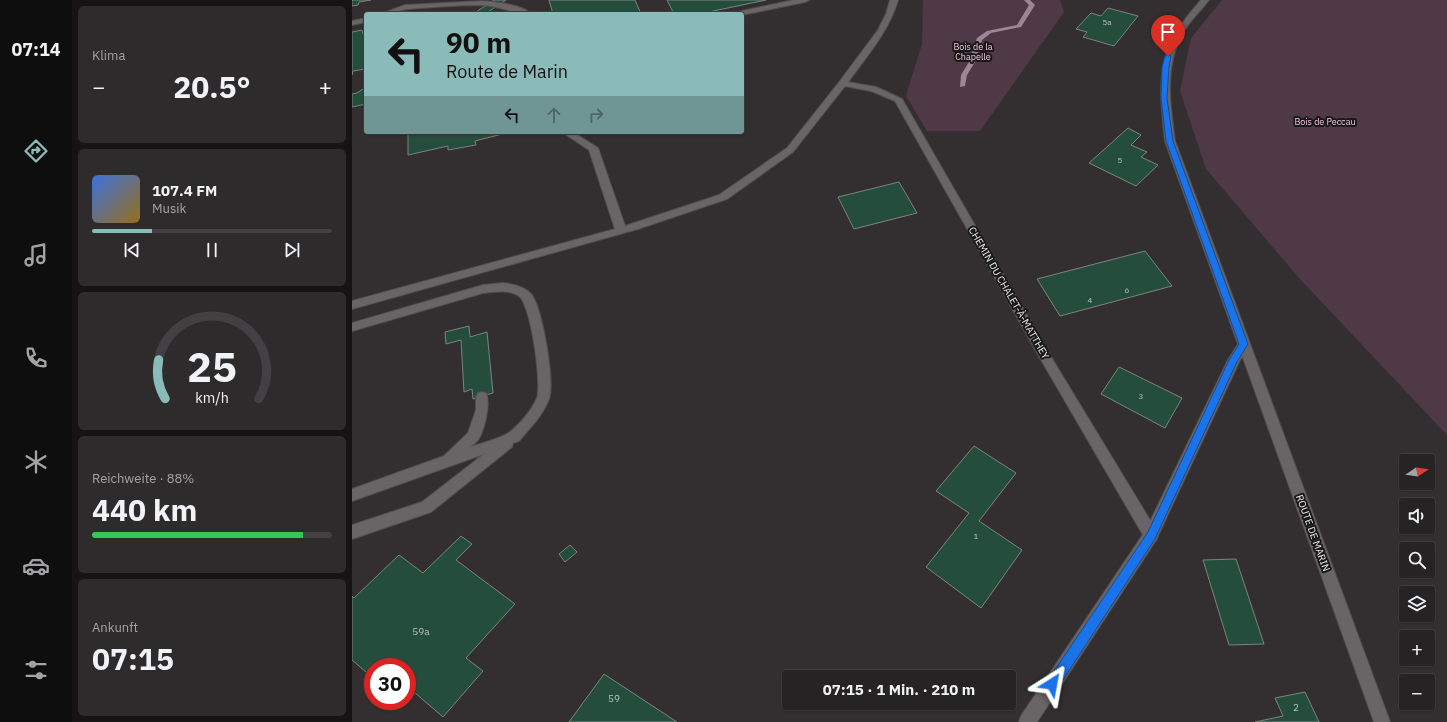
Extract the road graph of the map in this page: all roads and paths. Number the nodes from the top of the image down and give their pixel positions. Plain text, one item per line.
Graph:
1 (805, 0) edge
2 (894, 0) edge
3 (1205, 0) edge
4 (391, 12) edge
5 (526, 12) edge
6 (744, 13) edge
7 (364, 20) edge
8 (352, 23) edge
9 (844, 83) junction
10 (570, 134) edge
11 (621, 230) junction
12 (352, 305) edge
13 (352, 327) edge
14 (1244, 344) junction
15 (482, 397) dead end
16 (514, 438) junction
17 (447, 461) junction
18 (352, 495) edge
19 (352, 532) edge
20 (1151, 535) junction
21 (1027, 722) edge
22 (1382, 722) edge

1 - 6 main road
2 - 9 main road
3 - 14 main road, ROUTE DE MARIN
4 - 5 main road
7 - 8 main road
9 - 11 main road
9 - 20 main road, CHEMIN DU CHALET-À-MATTHEY
10 - 11 main road
11 - 12 main road
13 - 16 main road
14 - 20 main road
14 - 22 main road, ROUTE DE MARIN
15 - 17 main road
16 - 17 main road
16 - 19 main road
17 - 18 main road
20 - 21 main road

